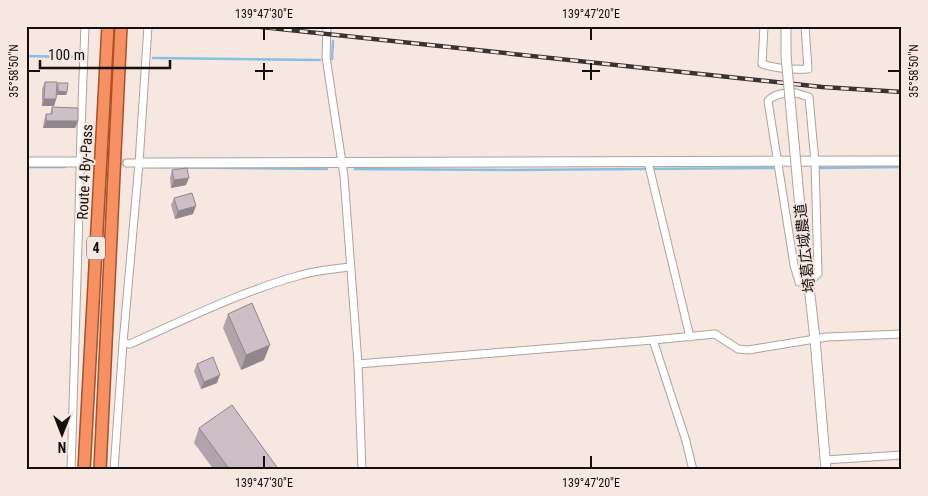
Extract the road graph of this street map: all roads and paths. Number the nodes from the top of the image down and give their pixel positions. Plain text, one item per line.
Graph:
1 (85, 26) edge
2 (108, 26) edge
3 (121, 26) edge
4 (148, 26) edge
5 (327, 26) edge
6 (764, 26) edge
7 (786, 26) edge
8 (806, 26) edge
9 (902, 161) edge
10 (26, 162) edge
11 (80, 162) junction
12 (90, 162) tunnel mouth
13 (648, 162) junction
14 (778, 162) junction
15 (815, 162) junction
16 (128, 163) tunnel mouth
17 (140, 163) junction
18 (342, 164) junction
19 (350, 267) junction
20 (809, 282) junction
21 (902, 334) edge
22 (690, 337) junction
23 (815, 339) junction
24 (653, 340) junction
25 (122, 343) junction
26 (358, 364) junction
27 (902, 455) edge
28 (825, 460) junction
29 (71, 470) edge
30 (84, 470) edge
31 (100, 470) edge
32 (114, 470) edge
33 (362, 470) edge
34 (692, 470) edge
35 (826, 470) edge

1 - 11 street
2 - 30 highway, Route 4 By-Pass / 4
3 - 31 highway, Route 4 By-Pass / 4
4 - 17 street
5 - 18 street
6 - 8 street
7 - 20 street, 埼葛広域農道, bridge
9 - 15 street
10 - 11 street
11 - 12 street
11 - 29 street
13 - 14 street
13 - 18 street
13 - 22 street
14 - 15 street
14 - 15 street
14 - 20 street
15 - 20 street
16 - 17 street
17 - 18 street
17 - 25 street
18 - 19 street
19 - 25 street
19 - 26 street
20 - 23 street, 埼葛広域農道
21 - 23 street
22 - 23 street
22 - 24 street
23 - 28 street, 埼葛広域農道
24 - 26 street
24 - 34 street
25 - 32 street
26 - 33 street
27 - 28 street
28 - 35 street, 埼葛広域農道

